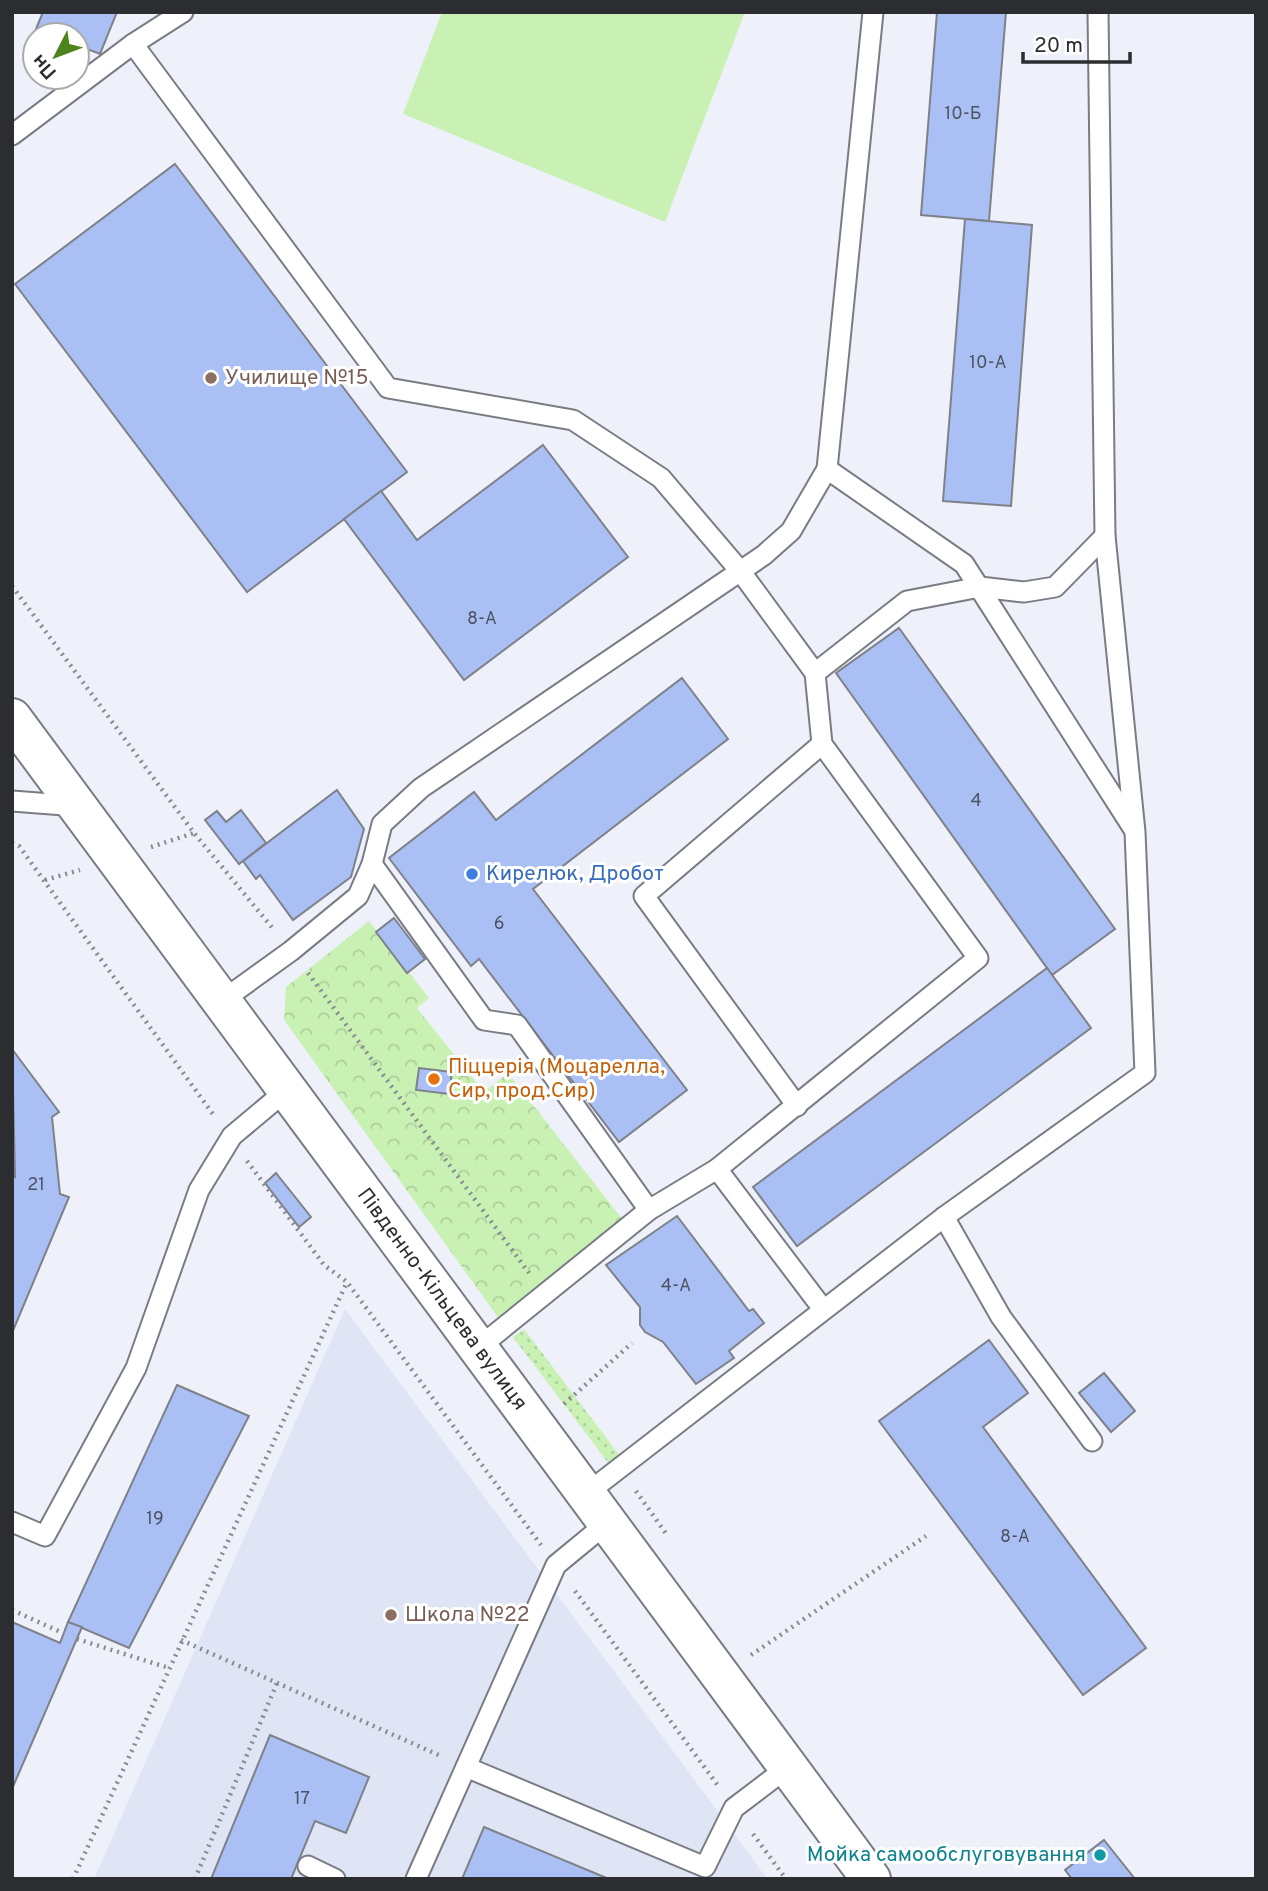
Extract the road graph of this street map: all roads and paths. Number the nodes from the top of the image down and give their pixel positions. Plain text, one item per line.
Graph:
1 (183, 12) edge
2 (873, 12) edge
3 (1098, 12) edge
4 (133, 44) junction
5 (12, 135) edge
6 (827, 469) junction
7 (1105, 536) junction
8 (741, 572) junction
9 (980, 587) junction
10 (815, 673) junction
11 (12, 718) edge
12 (822, 744) junction
13 (12, 801) edge
14 (77, 806) junction
15 (1135, 832) junction
16 (12, 843) edge
17 (372, 864) junction
18 (223, 1000) junction
19 (287, 1090) junction
20 (797, 1106) junction
21 (232, 1136) junction
22 (717, 1169) junction
23 (649, 1210) junction
24 (944, 1217) junction
25 (347, 1282) junction
26 (823, 1309) junction
27 (632, 1343) dead end
28 (478, 1348) junction
29 (561, 1406) dead end
30 (1092, 1441) dead end
31 (596, 1508) junction
32 (12, 1522) edge
33 (926, 1536) dead end
34 (556, 1565) junction
35 (12, 1610) edge
36 (63, 1633) dead end
37 (77, 1639) dead end
38 (181, 1640) junction
39 (750, 1656) dead end
40 (169, 1668) junction
41 (277, 1683) junction
42 (466, 1767) junction
43 (788, 1767) junction
44 (734, 1808) junction
45 (307, 1866) dead end
46 (74, 1879) edge
47 (195, 1879) edge
48 (335, 1879) edge
49 (416, 1879) edge
50 (786, 1879) edge
51 (871, 1879) edge

1 - 4 lane
2 - 6 lane
3 - 7 lane
4 - 5 lane
4 - 8 lane
6 - 8 lane
6 - 9 lane
7 - 9 lane
7 - 15 lane
8 - 10 lane
8 - 17 lane
9 - 10 lane
9 - 15 lane
10 - 12 lane
11 - 14 main road, Південно-Кільцева вулиця
12 - 20 lane
12 - 20 lane
13 - 14 lane
14 - 18 main road, Південно-Кільцева вулиця
15 - 24 lane
16 - 21 path
17 - 18 lane
17 - 23 lane
18 - 19 main road, Південно-Кільцева вулиця
19 - 21 lane
19 - 28 main road, Південно-Кільцева вулиця
20 - 22 lane
21 - 25 path
21 - 32 lane
22 - 23 lane
22 - 26 lane
23 - 28 lane
24 - 26 lane
24 - 30 lane
25 - 34 path
25 - 38 path
26 - 31 lane
27 - 29 path
28 - 31 main road, Південно-Кільцева вулиця
31 - 34 lane
31 - 43 main road, Південно-Кільцева вулиця
33 - 39 path
34 - 42 lane
34 - 44 path
35 - 36 path
37 - 40 path
38 - 40 path
38 - 41 path
40 - 46 path
41 - 42 path
41 - 47 path
42 - 44 lane
42 - 49 lane
43 - 44 lane
43 - 51 main road, Південно-Кільцева вулиця
44 - 50 path
45 - 48 lane

